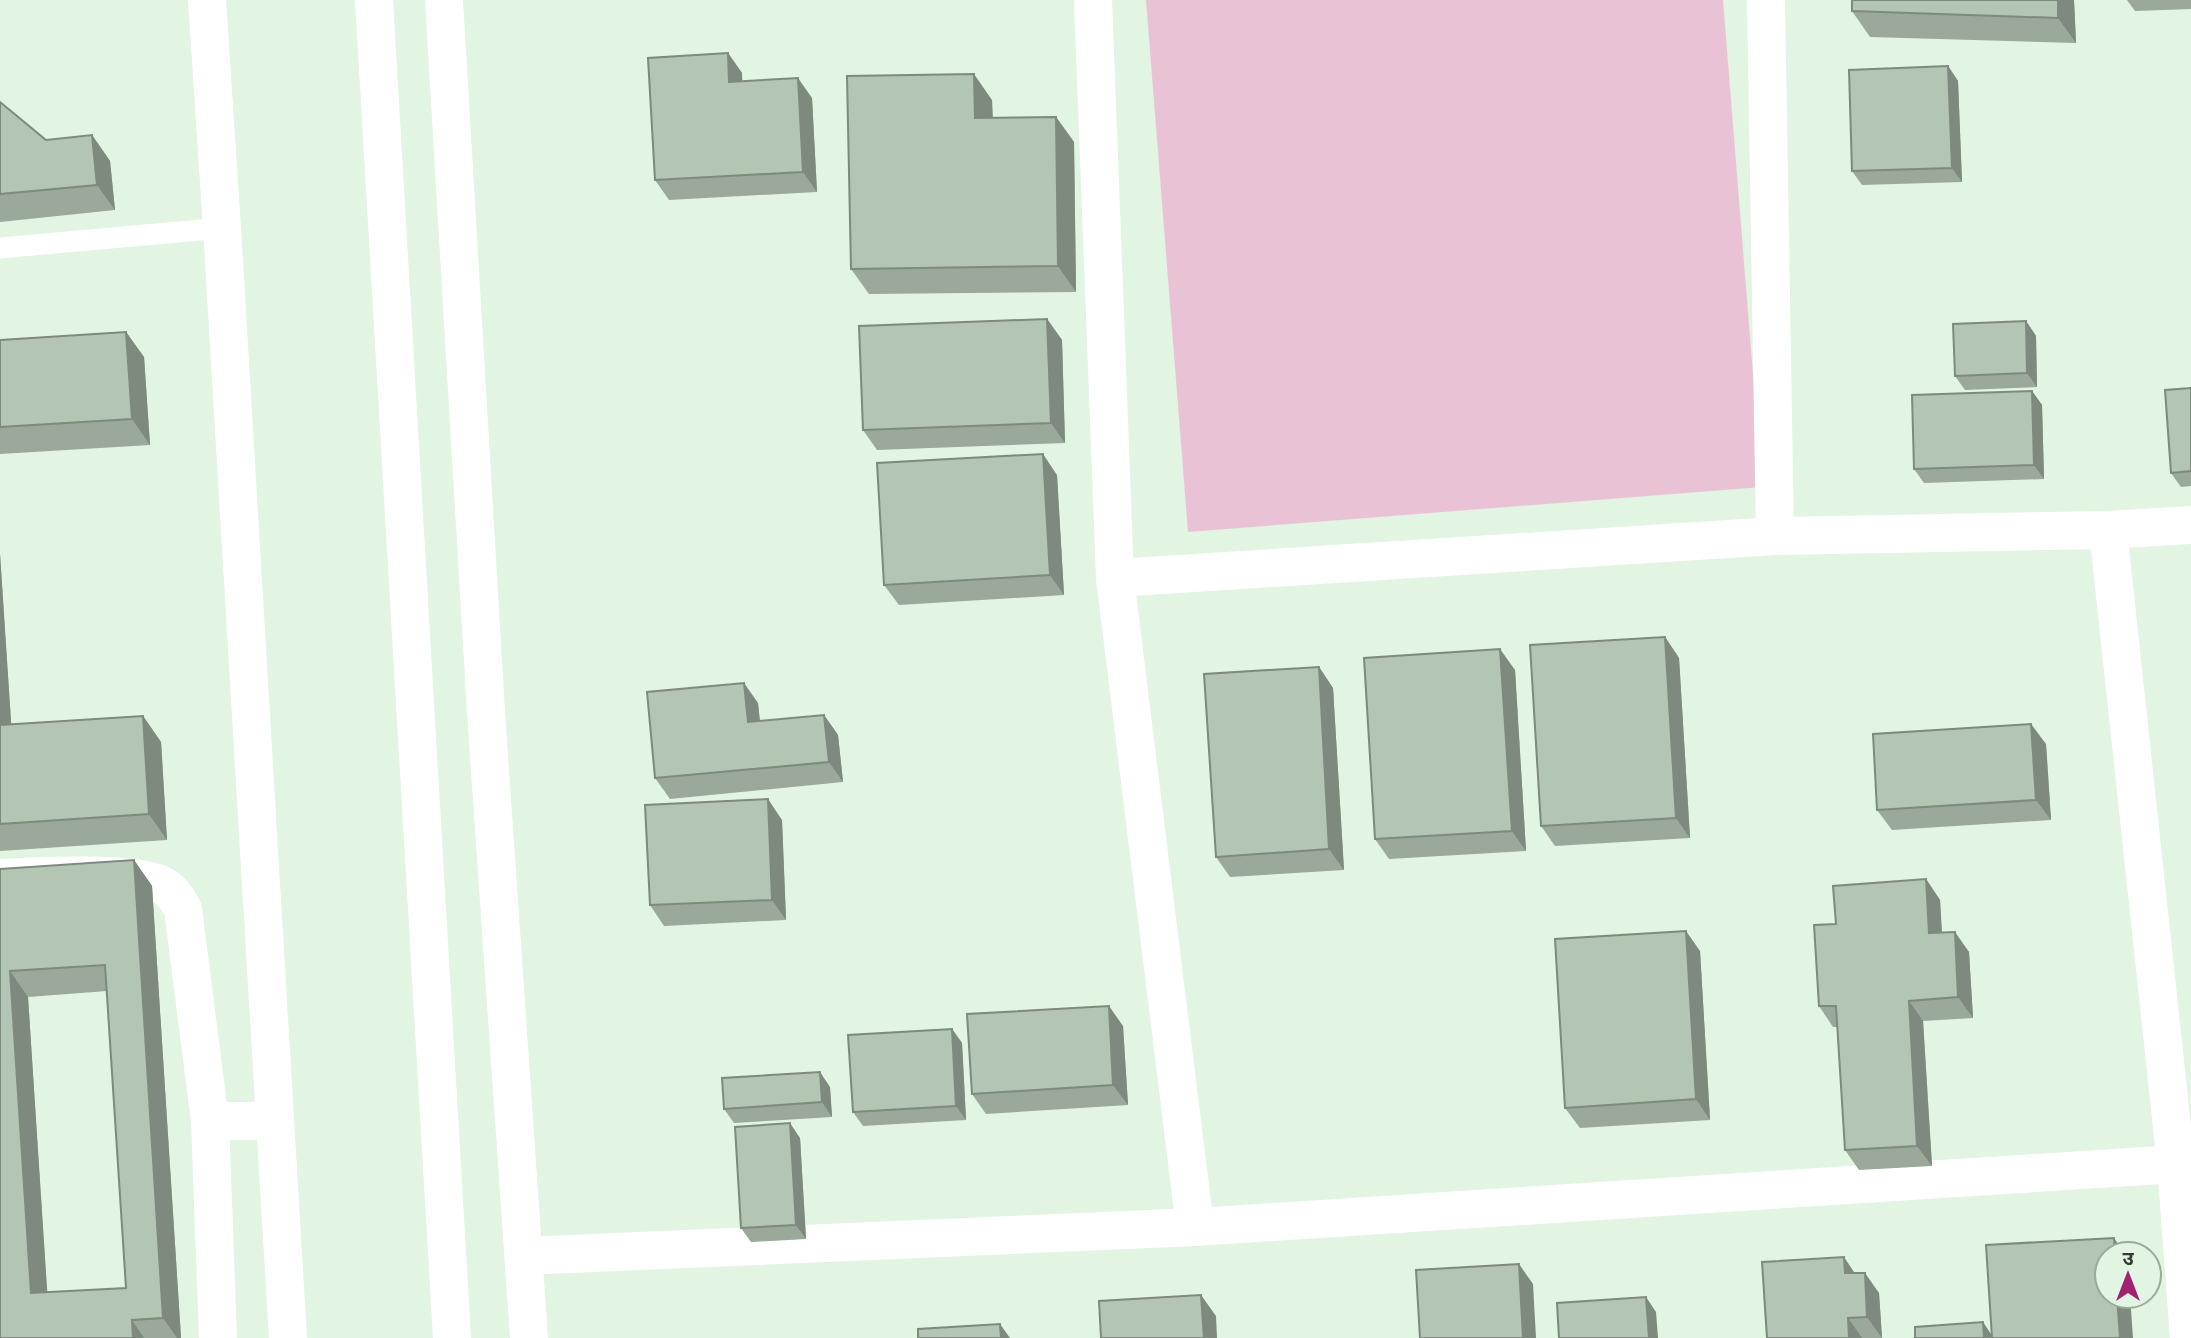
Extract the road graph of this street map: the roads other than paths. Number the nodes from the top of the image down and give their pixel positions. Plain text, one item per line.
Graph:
1 (206, 0) edge
2 (374, 0) edge
3 (444, 0) edge
4 (1093, 0) edge
5 (1766, 0) edge
6 (222, 228) junction
7 (0, 248) edge
8 (2191, 525) edge
9 (2108, 530) junction
10 (1775, 536) junction
11 (1115, 578) junction
12 (0, 878) edge
13 (210, 1121) junction
14 (275, 1121) junction
15 (2176, 1164) junction
16 (1195, 1227) junction
17 (524, 1256) junction
18 (218, 1338) edge
19 (288, 1338) edge
20 (452, 1338) edge
21 (529, 1338) edge
22 (2189, 1338) edge

1 - 6 street
2 - 20 street
3 - 17 street
4 - 11 street
5 - 10 street
6 - 7 lane
6 - 14 street
8 - 9 street
9 - 10 street
9 - 15 street
10 - 11 street
11 - 16 street
12 - 13 street
13 - 14 street
13 - 18 street
14 - 19 street
15 - 16 street
15 - 22 street
16 - 17 street
17 - 21 street

